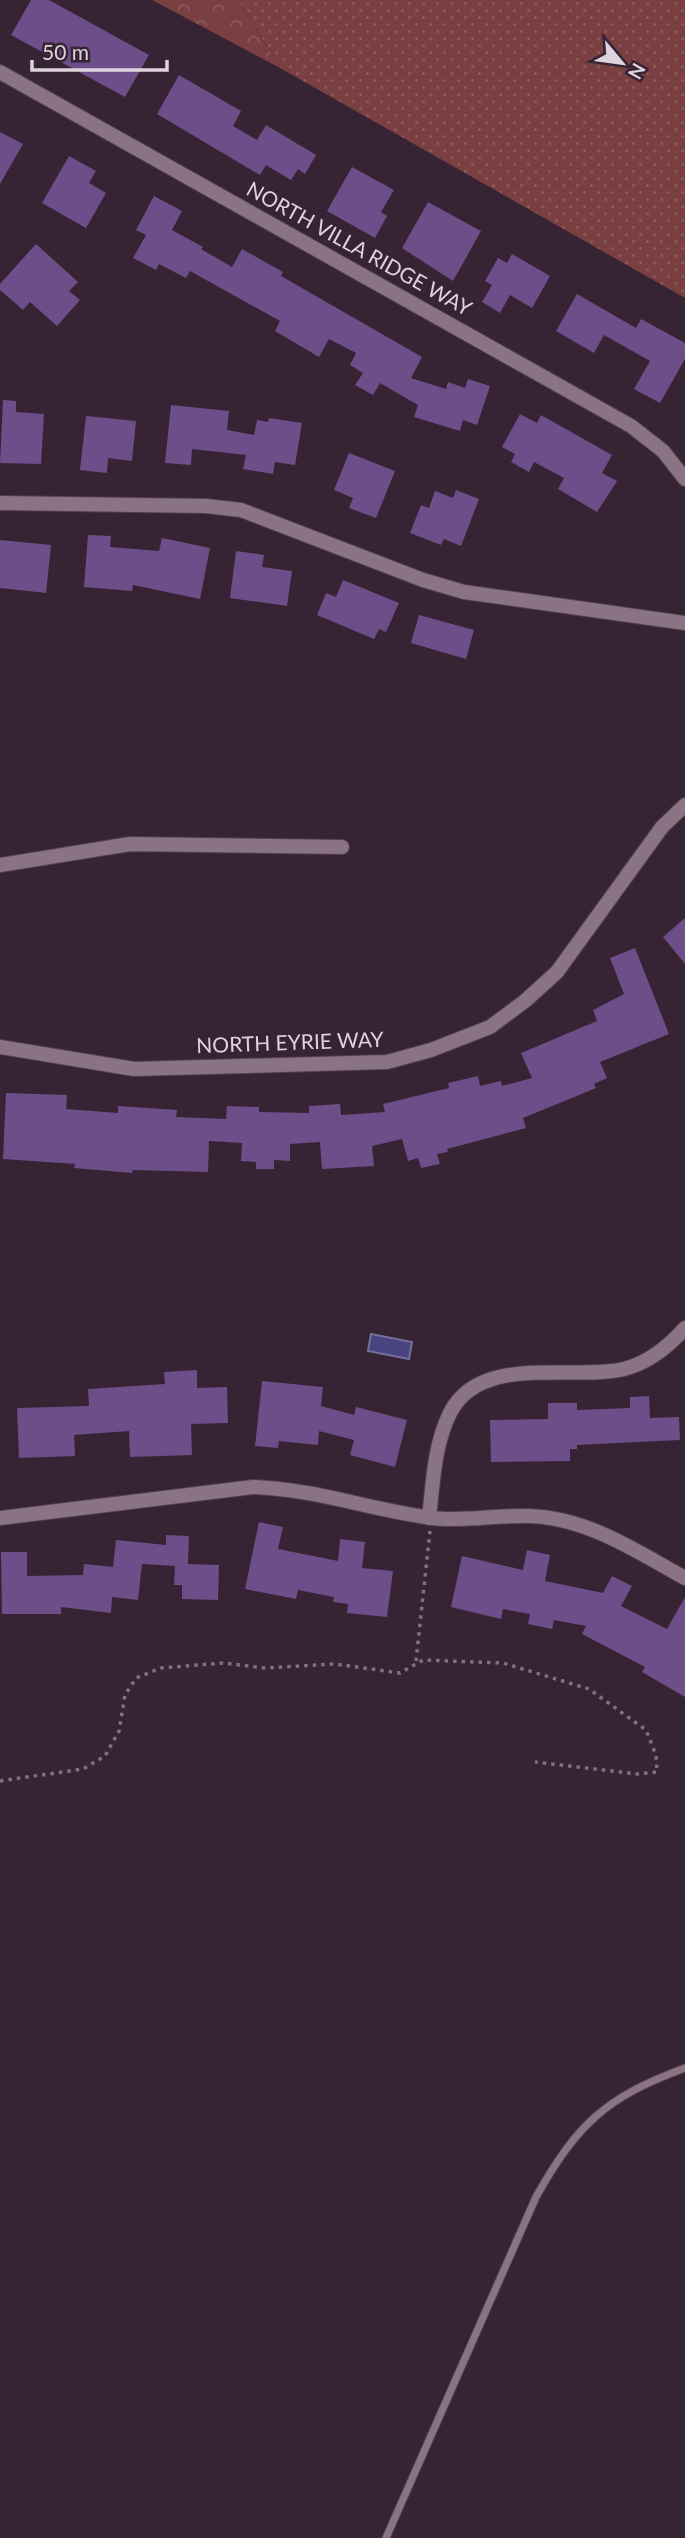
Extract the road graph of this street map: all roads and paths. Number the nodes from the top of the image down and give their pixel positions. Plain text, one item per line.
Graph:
1 (0, 72) edge
2 (685, 480) edge
3 (0, 503) edge
4 (685, 623) edge
5 (685, 805) edge
6 (342, 847) dead end
7 (0, 865) edge
8 (0, 1047) edge
9 (685, 1328) edge
10 (0, 1518) edge
11 (430, 1523) junction
12 (685, 1578) edge
13 (416, 1661) junction
14 (535, 1762) dead end
15 (0, 1781) edge
16 (685, 2068) edge
17 (386, 2538) edge

1 - 2 street, NORTH VILLA RIDGE WAY
3 - 4 street
5 - 8 street, NORTH EYRIE WAY
6 - 7 street
9 - 11 street
10 - 11 street
11 - 12 street
11 - 13 path
13 - 14 path
13 - 15 path
16 - 17 lane

